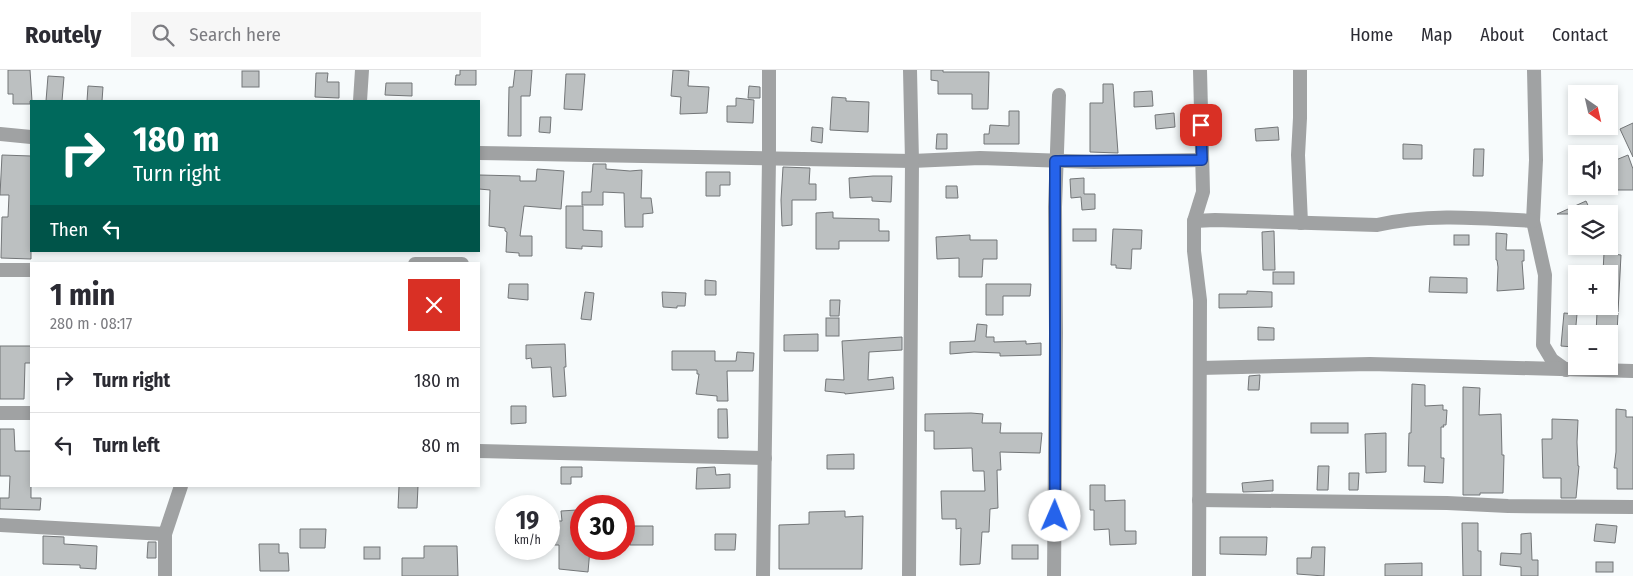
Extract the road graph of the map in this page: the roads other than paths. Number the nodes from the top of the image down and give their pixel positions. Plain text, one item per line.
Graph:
1 (362, 70) edge
2 (769, 70) edge
3 (910, 70) edge
4 (1200, 70) edge
5 (1300, 70) edge
6 (1534, 70) edge
7 (1059, 95) dead end
8 (360, 100) edge
9 (0, 134) edge
10 (30, 137) edge
11 (480, 153) edge
12 (769, 158) junction
13 (912, 160) junction
14 (1202, 160) junction
15 (1055, 161) junction
16 (1194, 221) junction
17 (1533, 221) junction
18 (1301, 223) junction
19 (0, 270) edge
20 (30, 270) edge
21 (1200, 368) junction
22 (1566, 370) junction
23 (1633, 371) edge
24 (0, 413) edge
25 (30, 413) edge
26 (480, 451) edge
27 (764, 458) junction
28 (181, 487) edge
29 (1199, 500) junction
30 (1633, 507) edge
31 (0, 525) edge
32 (165, 534) junction
33 (165, 576) edge
34 (763, 576) edge
35 (909, 576) edge
36 (1054, 576) edge
37 (1199, 576) edge

1 - 8 street
2 - 12 street
3 - 13 street
4 - 14 street
5 - 18 street
6 - 17 street
7 - 15 street
9 - 10 street
11 - 12 street
12 - 13 street
12 - 27 street
13 - 15 street
13 - 35 street
14 - 15 street
14 - 16 street
15 - 36 street
16 - 18 street
16 - 21 street
17 - 18 street
17 - 22 street
19 - 20 street
21 - 22 street
21 - 29 street
22 - 23 street
24 - 25 street
26 - 27 street
27 - 34 street
28 - 32 street
29 - 30 street
29 - 37 street
31 - 32 street
32 - 33 street

